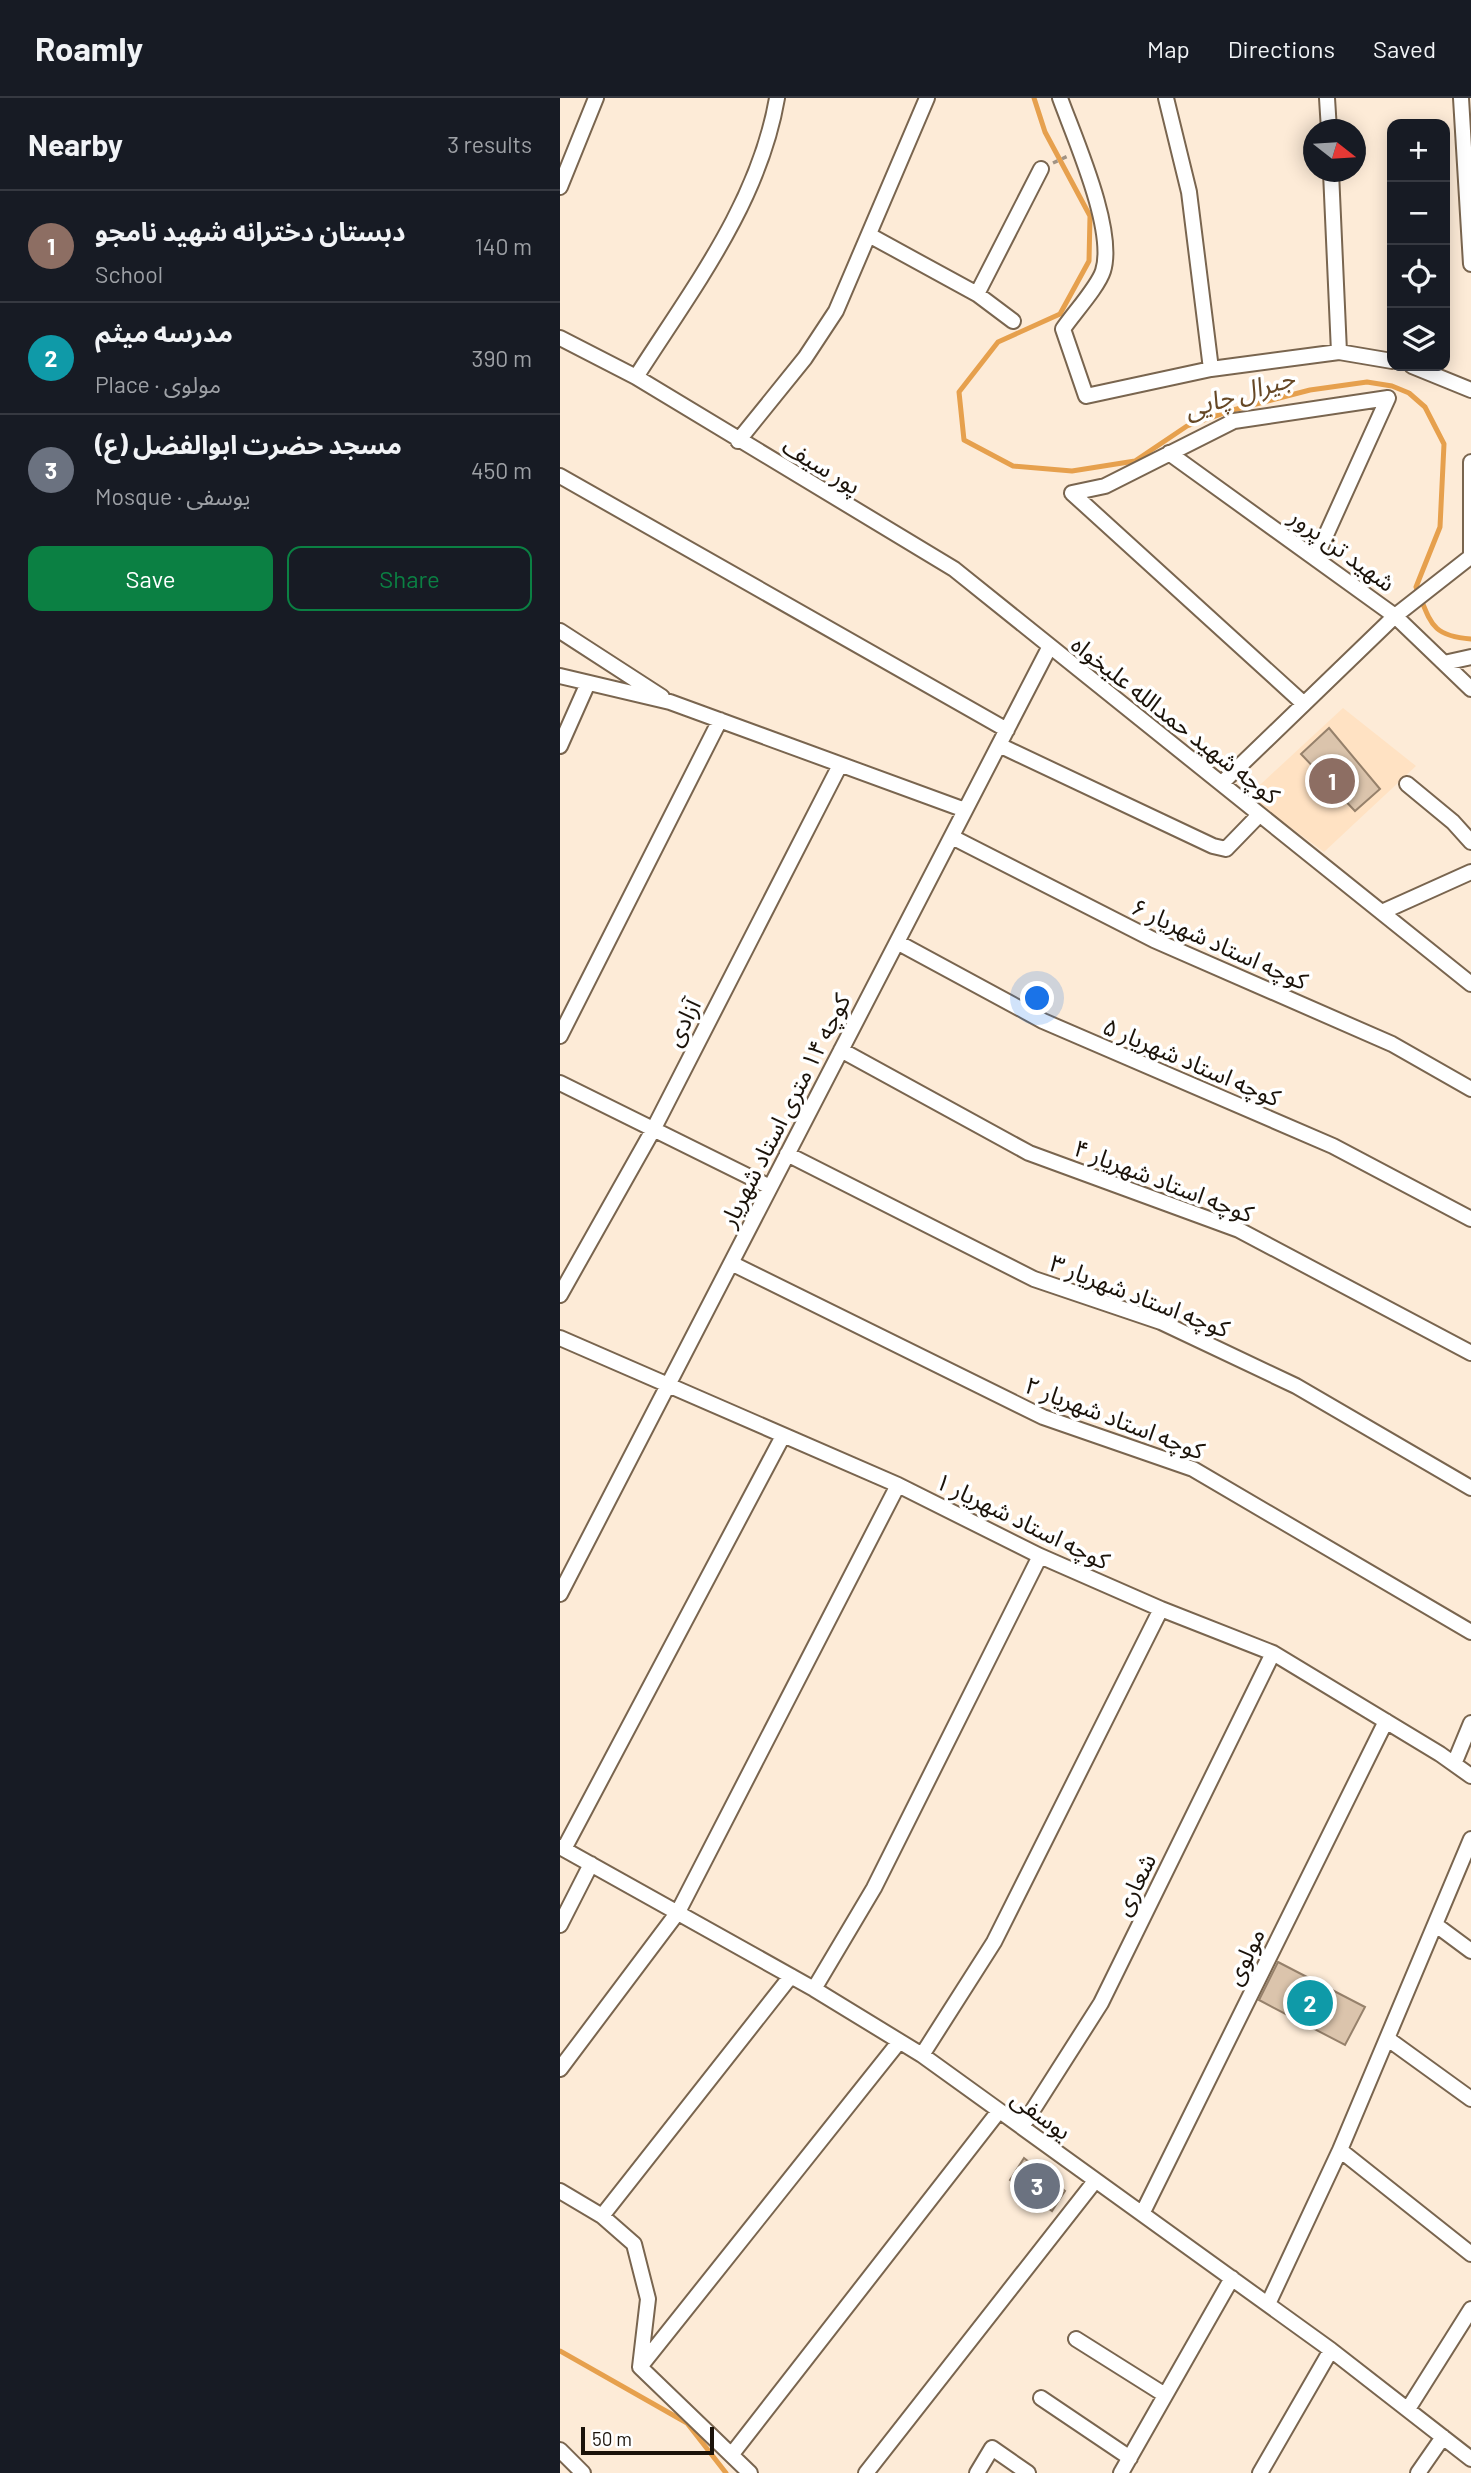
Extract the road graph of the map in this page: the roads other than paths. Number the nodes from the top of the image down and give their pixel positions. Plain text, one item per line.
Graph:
1 (597, 98) edge
2 (777, 98) edge
3 (927, 98) edge
4 (1059, 98) edge
5 (1166, 98) edge
6 (1327, 98) edge
7 (1461, 98) edge
8 (1328, 119) edge
9 (1041, 169) road end
10 (1331, 182) edge
11 (560, 187) edge
12 (869, 235) junction
13 (1471, 264) edge
14 (977, 294) junction
15 (1013, 321) dead end
16 (560, 338) edge
17 (1339, 352) junction
18 (1387, 360) edge
19 (1211, 369) junction
20 (1424, 371) edge
21 (636, 377) junction
22 (1471, 390) edge
23 (738, 441) junction
24 (1169, 453) junction
25 (1471, 461) edge
26 (560, 476) edge
27 (1316, 557) junction
28 (1470, 558) edge
29 (1395, 615) junction
30 (560, 631) edge
31 (1049, 648) junction
32 (1471, 657) edge
33 (1444, 663) junction
34 (560, 676) edge
35 (588, 683) junction
36 (1471, 689) edge
37 (670, 702) junction
38 (1304, 704) junction
39 (720, 720) junction
40 (1007, 730) junction
41 (999, 744) junction
42 (560, 746) edge
43 (839, 766) junction
44 (1222, 783) junction
45 (1407, 784) dead end
46 (965, 810) junction
47 (1259, 815) junction
48 (952, 837) junction
49 (1471, 842) edge
50 (1471, 872) edge
51 (1382, 912) junction
52 (897, 942) junction
53 (1471, 984) edge
54 (560, 1036) edge
55 (841, 1050) junction
56 (560, 1083) edge
57 (1471, 1088) edge
58 (653, 1130) junction
59 (787, 1154) junction
60 (769, 1187) junction
61 (1471, 1219) edge
62 (731, 1262) junction
63 (560, 1295) edge
64 (560, 1338) edge
65 (1471, 1353) edge
66 (668, 1387) junction
67 (783, 1436) junction
68 (898, 1485) junction
69 (1471, 1488) edge
70 (1040, 1556) junction
71 (560, 1594) edge
72 (1161, 1609) junction
73 (1471, 1632) edge
74 (1273, 1653) junction
75 (1386, 1721) junction
76 (1471, 1723) edge
77 (1454, 1764) junction
78 (1471, 1776) edge
79 (1471, 1839) edge
80 (562, 1848) edge
81 (591, 1864) junction
82 (678, 1912) junction
83 (1436, 1925) junction
84 (560, 1926) edge
85 (1471, 1951) edge
86 (791, 1976) junction
87 (814, 1989) junction
88 (1388, 2039) junction
89 (900, 2042) junction
90 (922, 2055) junction
91 (560, 2069) edge
92 (1471, 2099) edge
93 (999, 2111) junction
94 (1022, 2127) junction
95 (1340, 2150) junction
96 (1095, 2181) junction
97 (560, 2191) edge
98 (1143, 2213) junction
99 (602, 2216) junction
100 (1471, 2254) edge
101 (1232, 2278) junction
102 (1268, 2304) junction
103 (1471, 2309) edge
104 (1076, 2339) dead end
105 (1331, 2350) junction
106 (640, 2367) junction
107 (1166, 2395) junction
108 (1041, 2398) dead end
109 (1408, 2409) junction
110 (1443, 2437) junction
111 (560, 2450) edge
112 (732, 2454) junction
113 (1130, 2458) junction
114 (1471, 2459) edge
115 (583, 2473) edge
116 (750, 2473) edge
117 (866, 2473) edge
118 (977, 2473) edge
119 (1028, 2473) edge
120 (1121, 2473) edge
121 (1259, 2473) edge
122 (1419, 2473) edge

1 - 11 street
2 - 21 street
3 - 12 street
4 - 19 street
5 - 19 street
6 - 8 street
7 - 13 street
9 - 14 street
10 - 17 street
12 - 14 street
12 - 23 street
14 - 15 street
16 - 21 street, پور سیف
17 - 18 street
17 - 19 street
20 - 22 street
21 - 23 street, پور سیف
23 - 31 street, پور سیف
24 - 27 street, شهید تن پرور
24 - 27 street
24 - 38 street
25 - 28 street
26 - 40 street
27 - 29 street, شهید تن پرور
28 - 29 street
29 - 33 street
29 - 38 street, شهید تن پرور
30 - 37 street
31 - 40 street, کوچه ۱۴ متری استاد شهریار
31 - 44 street, کوچه شهید حمدالله علیخواه
32 - 33 street
33 - 36 street
34 - 35 street
35 - 37 street
35 - 42 street
37 - 39 street
38 - 44 street, شهید تن پرور
39 - 43 street
39 - 54 street
40 - 41 street, کوچه ۱۴ متری استاد شهریار
41 - 46 street, کوچه ۱۴ متری استاد شهریار
41 - 47 street
43 - 46 street
43 - 58 street, آزادی
44 - 47 street, کوچه شهید حمدالله علیخواه
45 - 49 street
46 - 48 street, کوچه ۱۴ متری استاد شهریار
47 - 51 street, کوچه شهید حمدالله علیخواه
48 - 52 street, کوچه ۱۴ متری استاد شهریار
48 - 57 street, کوچه استاد شهریار ۶
50 - 51 street
51 - 53 street, کوچه شهید حمدالله علیخواه
52 - 55 street, کوچه ۱۴ متری استاد شهریار
52 - 61 street, کوچه استاد شهریار ۵
55 - 59 street, کوچه ۱۴ متری استاد شهریار
55 - 65 street, کوچه استاد شهریار ۴
56 - 58 street
58 - 60 street
58 - 63 street, آزادی
59 - 60 street, کوچه ۱۴ متری استاد شهریار
59 - 69 street, کوچه استاد شهریار ۳
60 - 62 street, کوچه ۱۴ متری استاد شهریار
62 - 66 street, کوچه ۱۴ متری استاد شهریار
62 - 73 street, کوچه استاد شهریار ۲
64 - 66 street, کوچه استاد شهریار ۱
66 - 67 street, کوچه استاد شهریار ۱
66 - 71 street, کوچه ۱۴ متری استاد شهریار
67 - 68 street, کوچه استاد شهریار ۱
67 - 80 street
68 - 70 street, کوچه استاد شهریار ۱
68 - 82 street
70 - 72 street, کوچه استاد شهریار ۱
70 - 87 street
72 - 74 street, کوچه استاد شهریار ۱
72 - 90 street
74 - 75 street, کوچه استاد شهریار ۱
74 - 94 street, شعاری
75 - 77 street, کوچه استاد شهریار ۱
75 - 98 street, مولوی
76 - 77 street
77 - 78 street, کوچه استاد شهریار ۱
79 - 83 street
80 - 81 street, یوسفی
81 - 82 street, یوسفی
81 - 84 street
82 - 86 street, یوسفی
82 - 91 street
83 - 85 street
83 - 88 street
86 - 87 street, یوسفی
86 - 99 street
87 - 89 street, یوسفی
88 - 92 street
88 - 95 street
89 - 90 street, یوسفی
89 - 106 street
90 - 93 street, یوسفی
93 - 94 street, یوسفی
93 - 112 street
94 - 96 street, یوسفی
95 - 100 street
95 - 102 street
96 - 98 street, یوسفی
96 - 117 street
97 - 99 street
98 - 101 street, یوسفی
99 - 106 street
101 - 102 street, یوسفی
101 - 107 street
102 - 105 street, یوسفی
103 - 109 street
104 - 107 street
105 - 109 street, یوسفی
105 - 121 street
106 - 112 street
107 - 113 street
108 - 113 street
109 - 110 street, یوسفی
110 - 114 street, یوسفی
110 - 122 street
111 - 115 street
112 - 116 street
113 - 120 street
118 - 119 street

